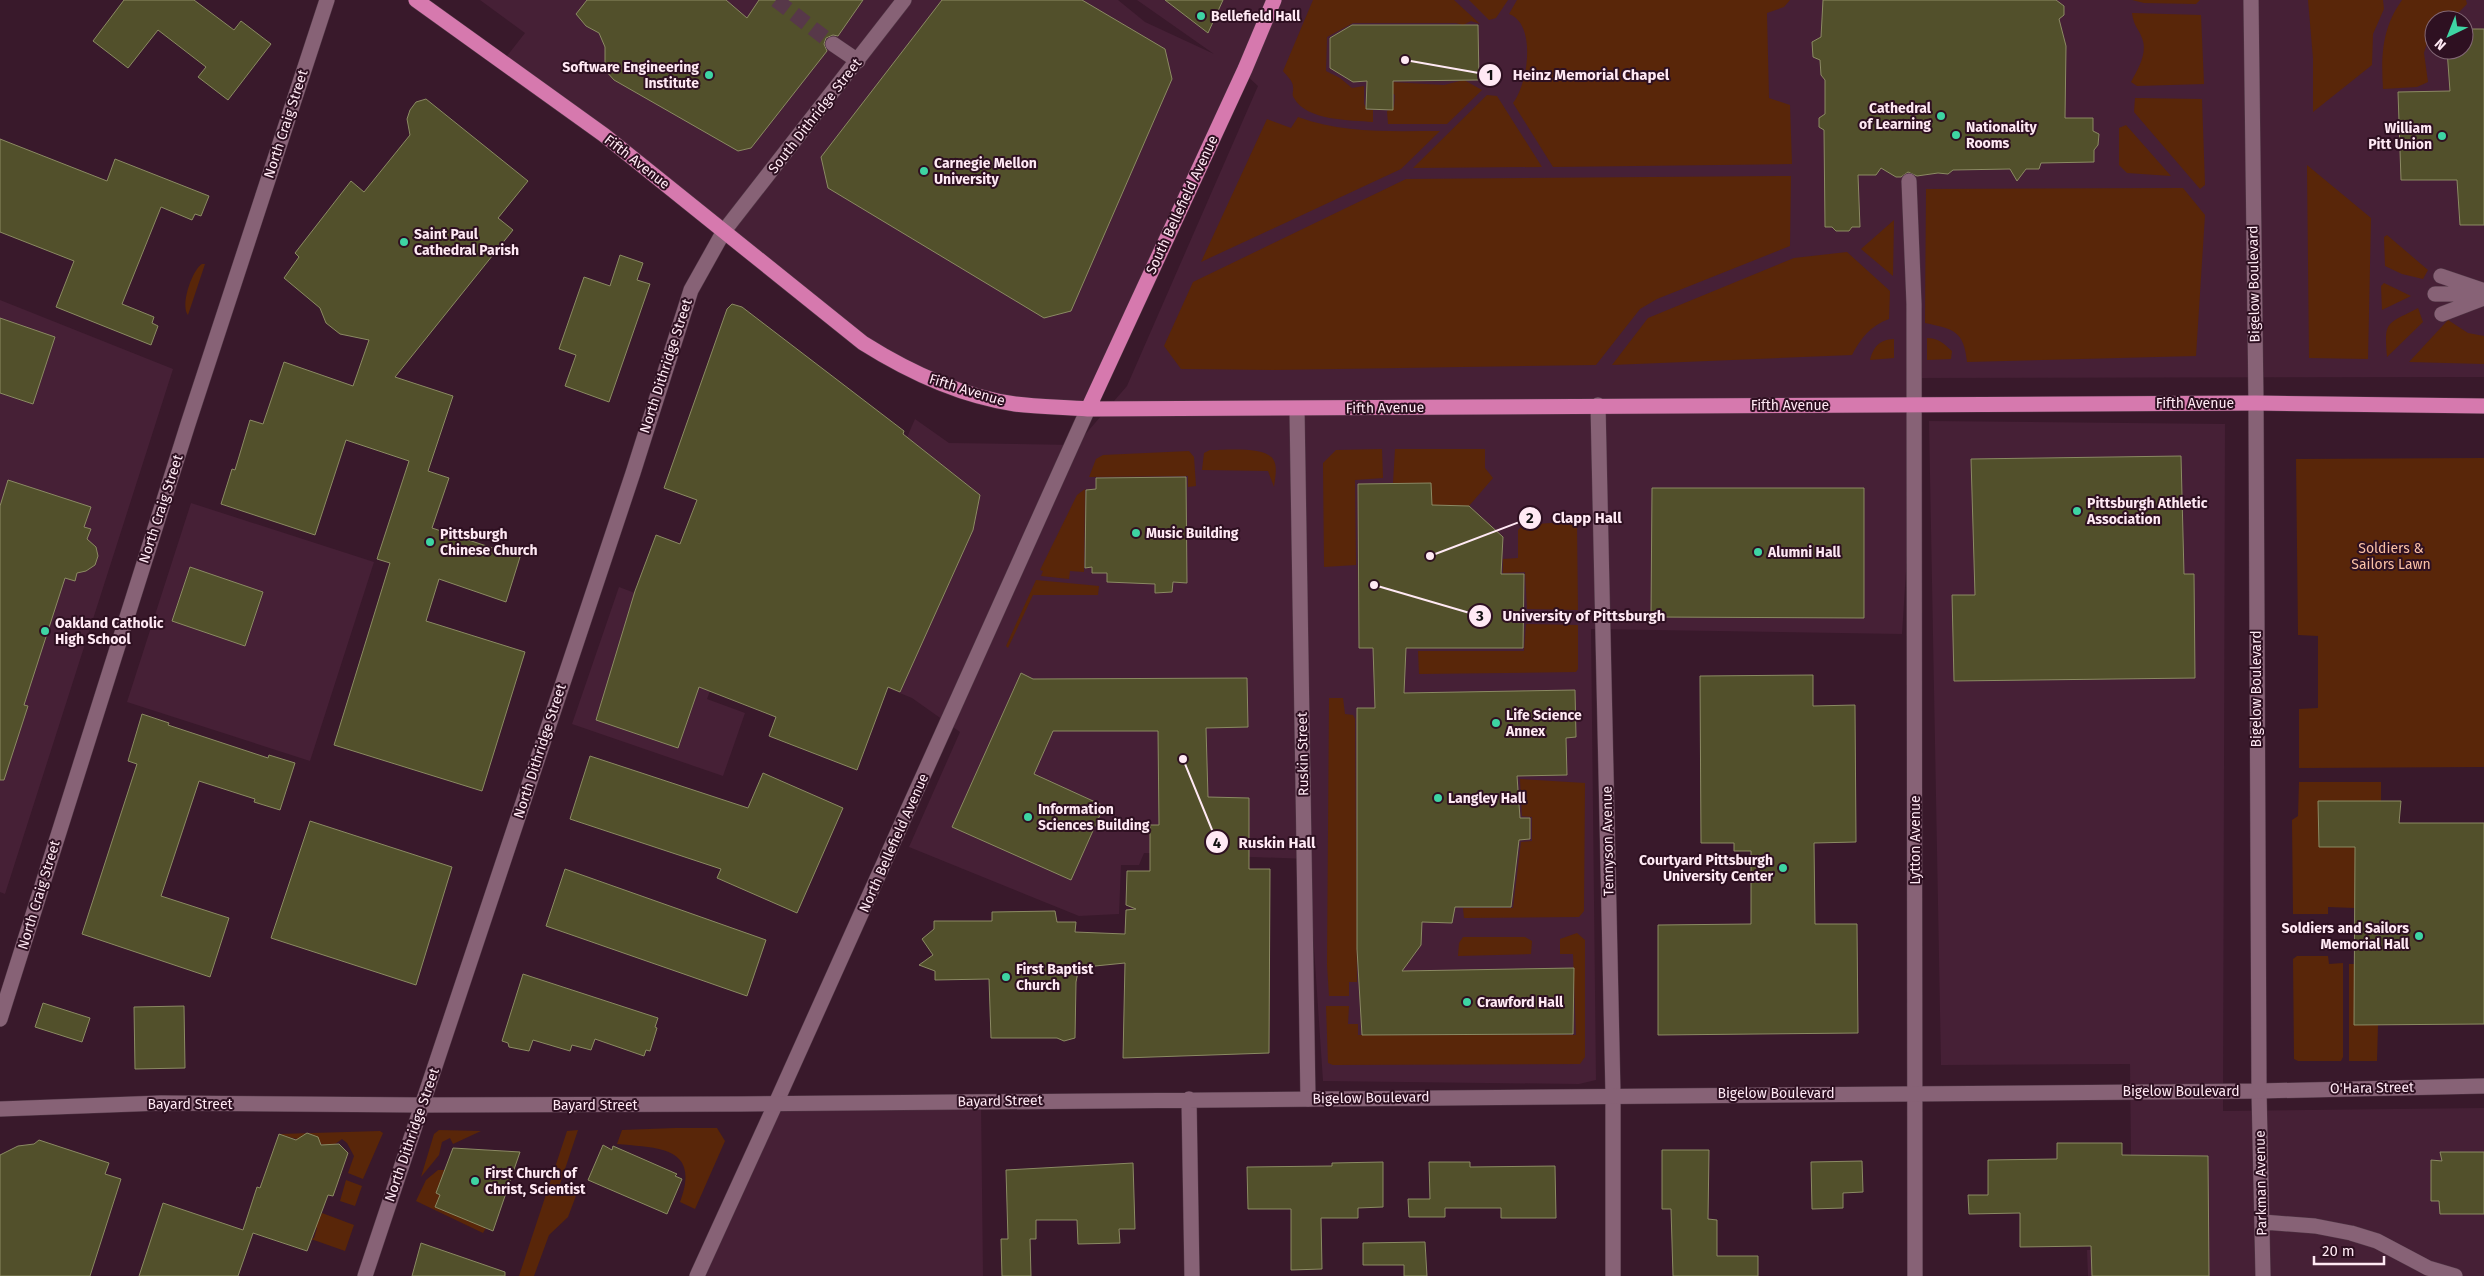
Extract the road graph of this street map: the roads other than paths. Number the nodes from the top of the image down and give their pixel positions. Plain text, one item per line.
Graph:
1 (327, 0) edge
2 (416, 0) edge
3 (904, 0) edge
4 (1274, 0) edge
5 (2251, 0) edge
6 (833, 44) tunnel mouth
7 (858, 61) junction
8 (1909, 181) dead end
9 (724, 230) junction
10 (2440, 276) dead end
11 (2484, 292) edge
12 (2436, 294) dead end
13 (2484, 298) edge
14 (2442, 314) dead end
15 (2256, 403) junction
16 (1913, 404) junction
17 (1598, 405) junction
18 (2484, 406) edge
19 (1088, 409) junction
20 (1297, 409) junction
21 (0, 1020) edge
22 (2484, 1086) edge
23 (2259, 1090) junction
24 (1916, 1092) junction
25 (1613, 1094) junction
26 (1189, 1099) junction
27 (1308, 1099) junction
28 (776, 1103) junction
29 (422, 1105) junction
30 (0, 1109) edge
31 (2263, 1222) junction
32 (365, 1276) edge
33 (697, 1276) edge
34 (1192, 1276) edge
35 (1613, 1276) edge
36 (1916, 1276) edge
37 (2263, 1276) edge
38 (2455, 1276) edge

1 - 21 street, North Craig Street
2 - 9 highway, Fifth Avenue
3 - 7 street, South Dithridge Street
4 - 19 highway, South Bellefield Avenue
5 - 15 street, Bigelow Boulevard
6 - 7 street
7 - 9 street, South Dithridge Street
8 - 16 street, Lytton Avenue
9 - 19 highway, Fifth Avenue
9 - 29 street, North Dithridge Street
10 - 11 street
11 - 12 street
13 - 14 street
15 - 16 highway, Fifth Avenue
15 - 18 highway, Fifth Avenue
15 - 23 street, Bigelow Boulevard
16 - 17 highway, Fifth Avenue
16 - 24 street, Lytton Avenue
17 - 20 highway, Fifth Avenue
17 - 25 street, Tennyson Avenue
19 - 20 highway, Fifth Avenue
19 - 28 street, North Bellefield Avenue
20 - 27 street, Ruskin Street
22 - 23 street, O'Hara Street
23 - 24 street, Bigelow Boulevard
23 - 31 street, Parkman Avenue
24 - 25 street, Bigelow Boulevard
24 - 36 street, Lytton Avenue
25 - 27 street, Bigelow Boulevard
25 - 35 street, Tennyson Avenue
26 - 27 street, Bigelow Boulevard
26 - 28 street, Bayard Street
26 - 34 street
28 - 29 street, Bayard Street
28 - 33 street, North Bellefield Avenue
29 - 30 street, Bayard Street
29 - 32 street, North Dithridge Street
31 - 37 street, Parkman Avenue
31 - 38 street

